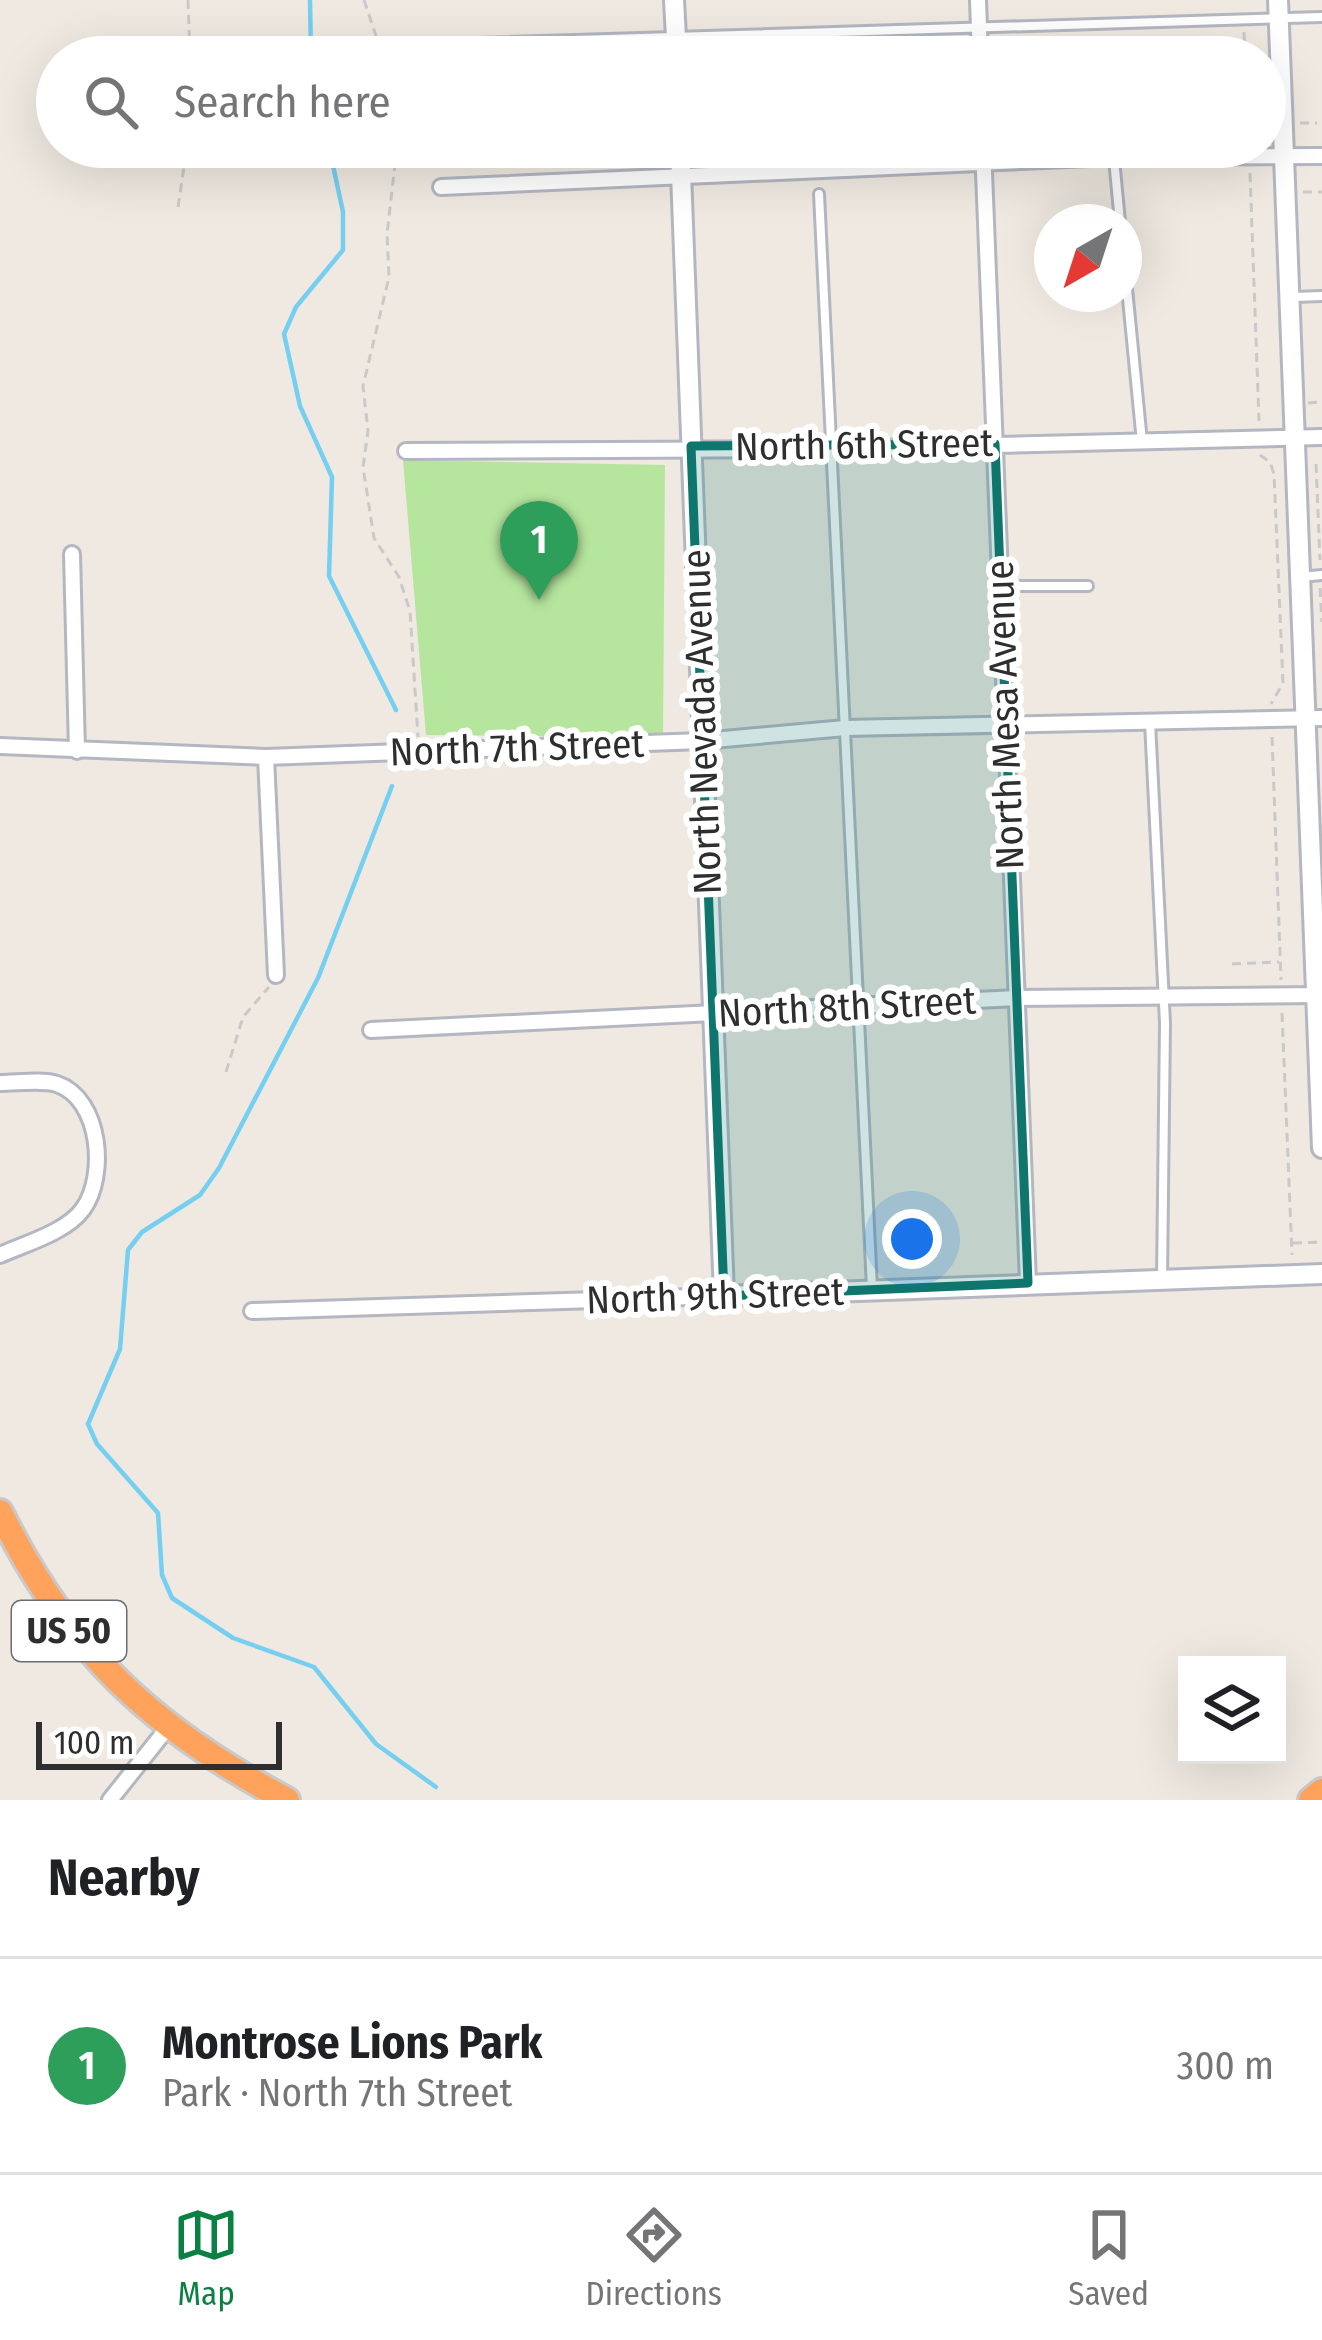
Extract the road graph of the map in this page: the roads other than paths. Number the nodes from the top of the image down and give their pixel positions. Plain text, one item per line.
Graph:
1 (674, 0) edge
2 (978, 0) edge
3 (1278, 10) edge
4 (1322, 17) edge
5 (979, 30) junction
6 (676, 36) edge
7 (878, 36) edge
8 (979, 36) edge
9 (1322, 156) edge
10 (1286, 158) edge
11 (681, 168) edge
12 (914, 168) edge
13 (984, 168) edge
14 (1114, 168) edge
15 (1283, 168) edge
16 (681, 178) junction
17 (441, 188) dead end
18 (819, 194) dead end
19 (1118, 204) edge
20 (1322, 296) edge
21 (1289, 298) junction
22 (1129, 312) edge
23 (1322, 436) edge
24 (1294, 437) junction
25 (1142, 442) junction
26 (995, 444) junction
27 (691, 446) junction
28 (832, 449) junction
29 (406, 452) dead end
30 (72, 554) dead end
31 (1321, 576) edge
32 (1299, 577) junction
33 (999, 586) junction
34 (1088, 586) dead end
35 (1313, 718) edge
36 (1150, 722) junction
37 (845, 728) junction
38 (1005, 728) junction
39 (703, 741) junction
40 (0, 746) edge
41 (77, 751) junction
42 (266, 758) junction
43 (276, 975) road end
44 (1319, 995) edge
45 (1017, 998) junction
46 (1164, 1000) junction
47 (859, 1004) junction
48 (713, 1014) junction
49 (371, 1030) dead end
50 (0, 1083) edge
51 (1322, 1148) edge
52 (0, 1256) edge
53 (1322, 1274) edge
54 (1162, 1281) junction
55 (1028, 1283) junction
56 (873, 1289) junction
57 (724, 1296) junction
58 (252, 1311) dead end
59 (0, 1512) edge
60 (169, 1726) junction
61 (1322, 1791) edge
62 (110, 1800) edge
63 (287, 1800) edge
64 (1311, 1800) edge

1 - 6 street
2 - 5 street
3 - 4 lane
3 - 5 lane
5 - 7 lane
5 - 8 street
9 - 10 street
11 - 16 street, North Nevada Avenue
12 - 16 street
13 - 26 street, North Mesa Avenue
14 - 19 lane
15 - 21 street
16 - 17 street
16 - 27 street, North Nevada Avenue
18 - 28 lane
20 - 21 lane
21 - 24 street
22 - 25 lane
23 - 24 street, North 6th Street
24 - 25 street, North 6th Street
24 - 32 street
25 - 26 street, North 6th Street
26 - 28 street, North 6th Street
26 - 33 street, North Mesa Avenue
27 - 28 street, North 6th Street
27 - 29 street, North 6th Street
27 - 39 street, North Nevada Avenue
28 - 37 lane
30 - 41 street
31 - 32 lane
32 - 35 street
33 - 34 lane
33 - 38 street, North Mesa Avenue
35 - 36 street, North 7th Street
35 - 44 street
36 - 38 street, North 7th Street
36 - 46 lane
37 - 38 street, North 7th Street
37 - 39 street, North 7th Street
37 - 47 lane
38 - 45 street, North Mesa Avenue
39 - 42 street, North 7th Street
39 - 48 street, North Nevada Avenue
40 - 41 street, North 7th Street
41 - 42 street, North 7th Street
42 - 43 street
44 - 46 street, North 8th Street
44 - 51 street
45 - 46 street, North 8th Street
45 - 47 street, North 8th Street
45 - 55 street, North Mesa Avenue
46 - 54 lane
47 - 48 street, North 8th Street
47 - 56 lane
48 - 49 street, North 8th Street
48 - 57 street, North Nevada Avenue
50 - 52 street
53 - 54 street, North 9th Street
54 - 55 street, North 9th Street
55 - 56 street, North 9th Street
56 - 57 street, North 9th Street
57 - 58 street, North 9th Street
59 - 60 highway, US 50
60 - 62 street
60 - 63 highway, US 50
61 - 64 highway

